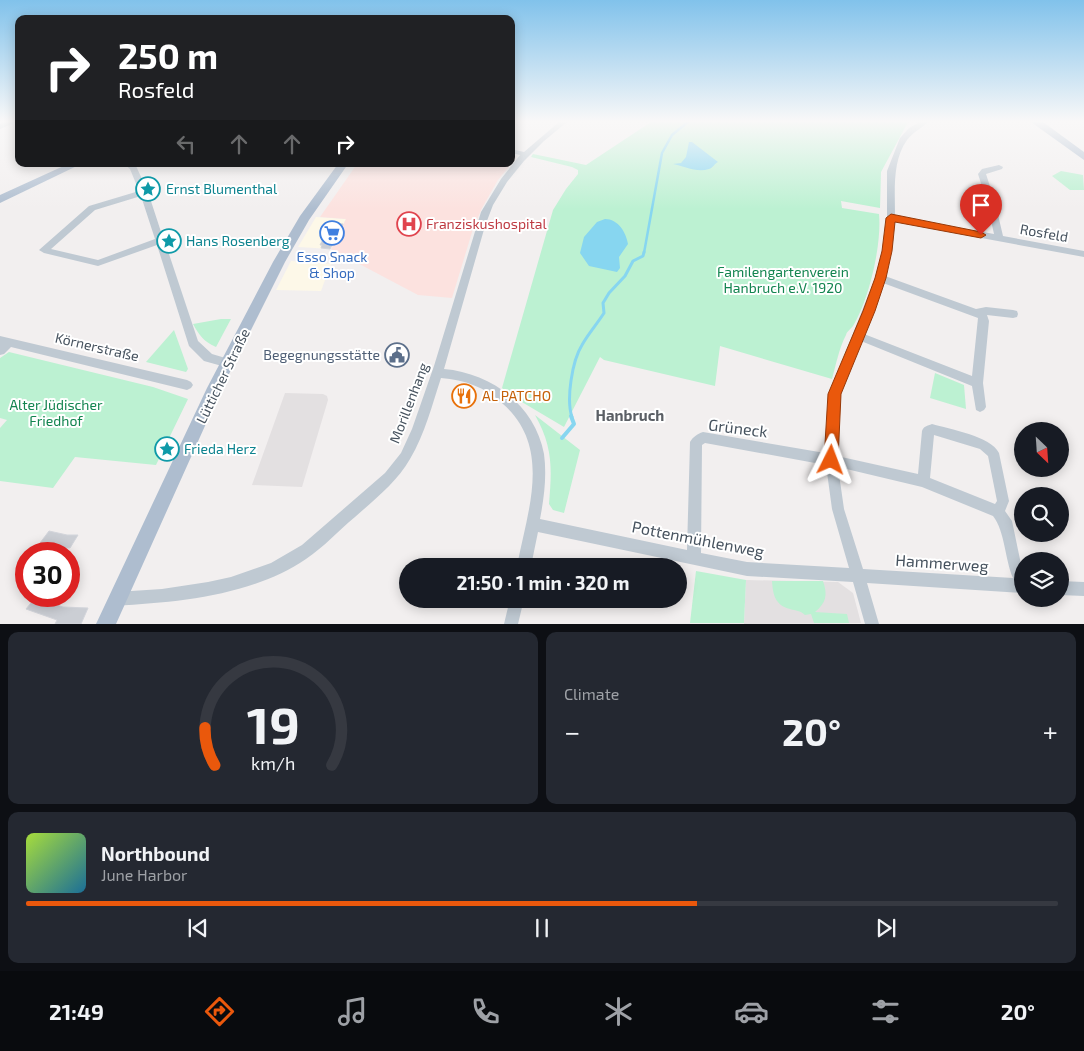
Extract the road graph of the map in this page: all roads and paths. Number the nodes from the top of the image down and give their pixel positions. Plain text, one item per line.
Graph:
1 (527, 151) edge
2 (899, 151) edge
3 (515, 152) edge
4 (524, 154) junction
5 (515, 166) edge
6 (69, 167) edge
7 (132, 167) edge
8 (341, 167) edge
9 (514, 167) edge
10 (999, 167) dead end
11 (144, 192) junction
12 (0, 199) edge
13 (891, 218) junction
14 (999, 238) junction
15 (160, 240) junction
16 (1084, 254) edge
17 (880, 278) junction
18 (977, 313) junction
19 (1013, 314) dead end
20 (859, 336) junction
21 (5, 341) edge
22 (0, 351) edge
23 (228, 363) junction
24 (437, 373) junction
25 (977, 383) junction
26 (187, 385) dead end
27 (980, 407) dead end
28 (831, 460) junction
29 (923, 481) junction
30 (998, 512) junction
31 (533, 524) junction
32 (526, 558) edge
33 (694, 558) junction
34 (1014, 565) edge
35 (858, 574) junction
36 (1014, 584) edge
37 (1069, 588) edge
38 (1084, 589) edge
39 (116, 599) junction
40 (515, 608) edge
41 (106, 624) edge
42 (511, 624) edge
43 (872, 624) edge

1 - 4 street, Morillenhang
2 - 13 street
3 - 4 street
4 - 5 street, Morillenhang
6 - 12 main road
7 - 11 street
8 - 23 main road, Lütticher Straße
9 - 24 street, Morillenhang
10 - 14 street, Rosfeld
11 - 15 street
11 - 15 street
13 - 14 street, Rosfeld
13 - 17 street
14 - 16 street, Rosfeld
15 - 23 street
17 - 18 street
17 - 20 street
18 - 19 street
18 - 25 street
20 - 25 street
20 - 28 street
21 - 22 street
21 - 26 street, Körnerstraße
23 - 39 main road, Lütticher Straße
24 - 31 street
24 - 39 street, Morillenhang
25 - 27 street
28 - 29 street
28 - 33 street, Grüneck
28 - 35 street
29 - 30 street
29 - 30 street
30 - 34 street
31 - 32 street
31 - 33 street, Pottenmühlenweg
33 - 35 street, Pottenmühlenweg
35 - 36 street, Hammerweg
35 - 43 street
37 - 38 street
39 - 41 main road, Lütticher Straße
40 - 42 street

